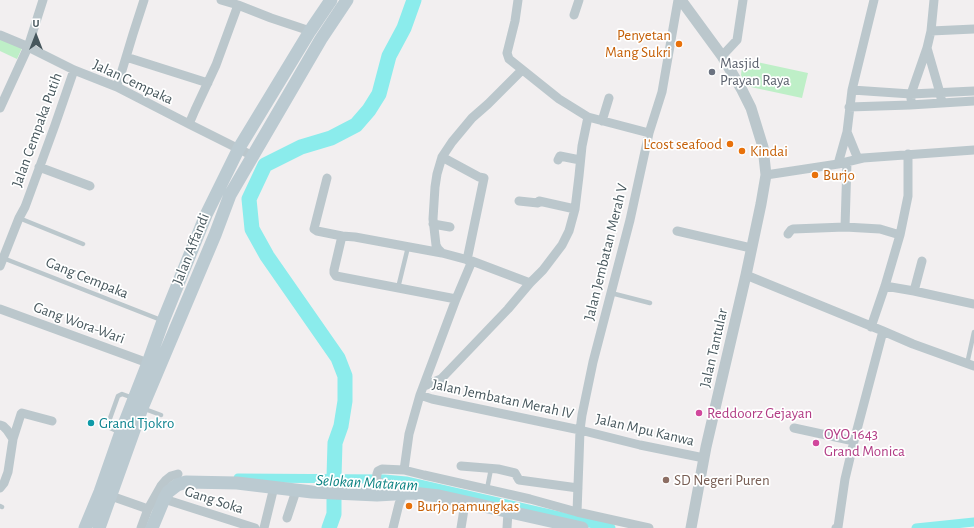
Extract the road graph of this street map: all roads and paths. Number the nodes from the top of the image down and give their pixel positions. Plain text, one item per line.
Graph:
1 (43, 0) edge
2 (144, 0) edge
3 (221, 0) edge
4 (331, 0) edge
5 (347, 0) edge
6 (518, 0) edge
7 (579, 0) edge
8 (678, 0) edge
9 (681, 0) edge
10 (743, 0) edge
11 (874, 0) edge
12 (934, 0) edge
13 (238, 5) junction
14 (574, 15) dead end
15 (974, 29) edge
16 (310, 31) junction
17 (931, 31) junction
18 (0, 35) edge
19 (28, 47) junction
20 (927, 48) junction
21 (722, 56) junction
22 (126, 57) junction
23 (74, 70) junction
24 (522, 70) junction
25 (208, 82) junction
26 (117, 87) junction
27 (852, 90) junction
28 (974, 91) edge
29 (940, 92) junction
30 (911, 94) junction
31 (609, 98) dead end
32 (974, 102) edge
33 (942, 104) junction
34 (910, 106) junction
35 (850, 107) junction
36 (0, 108) edge
37 (588, 117) junction
38 (602, 121) junction
39 (189, 124) junction
40 (847, 132) junction
41 (649, 133) junction
42 (239, 148) junction
43 (974, 150) edge
44 (908, 154) junction
45 (253, 156) junction
46 (442, 157) junction
47 (858, 159) junction
48 (558, 160) dead end
49 (580, 160) junction
50 (843, 163) junction
51 (39, 167) junction
52 (766, 175) junction
53 (327, 178) dead end
54 (90, 186) dead end
55 (519, 200) dead end
56 (575, 209) junction
57 (19, 218) junction
58 (433, 224) junction
59 (450, 227) dead end
60 (845, 227) junction
61 (677, 231) dead end
62 (788, 234) dead end
63 (900, 235) junction
64 (342, 236) junction
65 (83, 244) dead end
66 (408, 247) junction
67 (751, 248) junction
68 (442, 253) junction
69 (470, 261) junction
70 (922, 261) dead end
71 (1, 262) edge
72 (746, 275) junction
73 (530, 283) junction
74 (885, 286) junction
75 (398, 288) junction
76 (914, 291) junction
77 (611, 293) junction
78 (456, 299) junction
79 (650, 303) dead end
80 (974, 304) edge
81 (0, 309) edge
82 (163, 321) junction
83 (871, 327) junction
84 (883, 331) junction
85 (974, 332) edge
86 (148, 363) junction
87 (971, 365) edge
88 (424, 386) junction
89 (420, 395) junction
90 (138, 403) junction
91 (161, 415) dead end
92 (52, 421) dead end
93 (0, 425) edge
94 (794, 428) dead end
95 (580, 430) junction
96 (13, 439) junction
97 (854, 442) junction
98 (704, 458) junction
99 (461, 466) dead end
100 (491, 469) junction
101 (404, 470) junction
102 (178, 474) dead end
103 (274, 487) junction
104 (0, 488) edge
105 (578, 488) junction
106 (487, 489) junction
107 (295, 490) junction
108 (105, 494) junction
109 (403, 494) junction
110 (164, 499) junction
111 (466, 503) junction
112 (148, 509) junction
113 (508, 512) junction
114 (577, 512) junction
115 (287, 518) dead end
116 (86, 528) edge
117 (99, 528) edge
118 (141, 528) edge
119 (152, 528) edge
120 (254, 528) edge
121 (264, 528) edge
122 (393, 528) edge
123 (460, 528) edge
124 (507, 528) edge
125 (582, 528) edge
126 (649, 528) edge
127 (691, 528) edge
128 (836, 528) edge

1 - 19 street
2 - 22 street
3 - 13 street
4 - 16 main road, Jalan Affandi
5 - 45 main road, Jalan Affandi
6 - 24 street
7 - 14 street
8 - 41 street, Jalan Jembatan Merah V
9 - 21 street, Jalan Tantular
10 - 21 street
11 - 27 street
12 - 17 street
13 - 16 street
13 - 25 street
15 - 17 street
16 - 42 main road, Jalan Affandi
17 - 20 street
18 - 19 street, Jalan Cempaka
19 - 23 street, Jalan Cempaka
19 - 36 street
20 - 29 street
20 - 30 street
21 - 52 street, Jalan Tantular
22 - 25 street
22 - 26 street
23 - 26 street, Jalan Cempaka
23 - 51 street, Jalan Cempaka Putih
24 - 37 street
24 - 46 street
25 - 39 street
26 - 39 street, Jalan Cempaka
27 - 30 street
27 - 35 street
28 - 29 street
29 - 30 street
29 - 33 street
30 - 34 street
31 - 38 street
32 - 33 street
33 - 34 street
34 - 35 street
35 - 40 street
37 - 38 street
37 - 49 street, Jalan Jembatan Merah IV
38 - 41 street
39 - 42 street, Jalan Cempaka
40 - 47 street
40 - 50 street
41 - 77 street, Jalan Jembatan Merah V
42 - 45 street, Jalan Cempaka
42 - 82 main road, Jalan Affandi
43 - 44 street
44 - 47 street
44 - 63 street
45 - 90 main road, Jalan Affandi
46 - 58 street
46 - 69 street
47 - 50 street
48 - 49 street
49 - 56 street, Jalan Jembatan Merah IV
50 - 52 street
50 - 60 street
51 - 54 street
51 - 57 street, Jalan Cempaka Putih
52 - 67 street, Jalan Tantular
53 - 64 street
55 - 56 street
56 - 73 street, Jalan Jembatan Merah IV
57 - 65 lane
57 - 71 street, Jalan Cempaka Putih
58 - 59 street
58 - 68 street
60 - 62 street
60 - 63 street
61 - 67 street
63 - 74 street
64 - 66 street
64 - 75 street
66 - 68 street
66 - 75 lane
67 - 72 street, Jalan Tantular
68 - 69 street
69 - 73 street
69 - 78 street
70 - 76 street
71 - 82 lane, Gang Cempaka
72 - 83 street
72 - 98 street, Jalan Tantular
73 - 88 street, Jalan Jembatan Merah IV
74 - 76 street
74 - 83 street
75 - 78 street
76 - 80 street
77 - 79 lane
77 - 95 street, Jalan Jembatan Merah V
78 - 88 street
81 - 86 street, Gang Wora-Wari
82 - 86 main road, Jalan Affandi
83 - 84 street
84 - 87 street
84 - 97 street
85 - 87 lane
86 - 90 main road, Jalan Affandi
88 - 89 street
89 - 95 street, Jalan Jembatan Merah IV
89 - 101 street
90 - 91 lane
90 - 108 main road, Jalan Affandi
90 - 108 main road, Jalan Affandi
92 - 96 street
93 - 96 street
94 - 97 street
95 - 98 street, Jalan Mpu Kanwa
95 - 105 street, Jalan Jembatan Merah V
96 - 104 street
97 - 128 street
98 - 127 street, Jalan Tantular
99 - 100 street
100 - 105 street
100 - 106 lane
101 - 106 street
101 - 109 street
102 - 112 street
103 - 107 main road
103 - 110 main road
103 - 121 street
105 - 114 street, Jalan Jembatan Merah V
106 - 114 street
107 - 109 main road
107 - 115 street
108 - 112 street
108 - 116 main road, Jalan Affandi
108 - 117 main road, Jalan Affandi
109 - 111 main road
109 - 122 street
110 - 119 main road
110 - 120 street, Gang Soka
111 - 113 main road
111 - 123 street
112 - 118 street
113 - 124 street
113 - 125 main road
114 - 126 street

